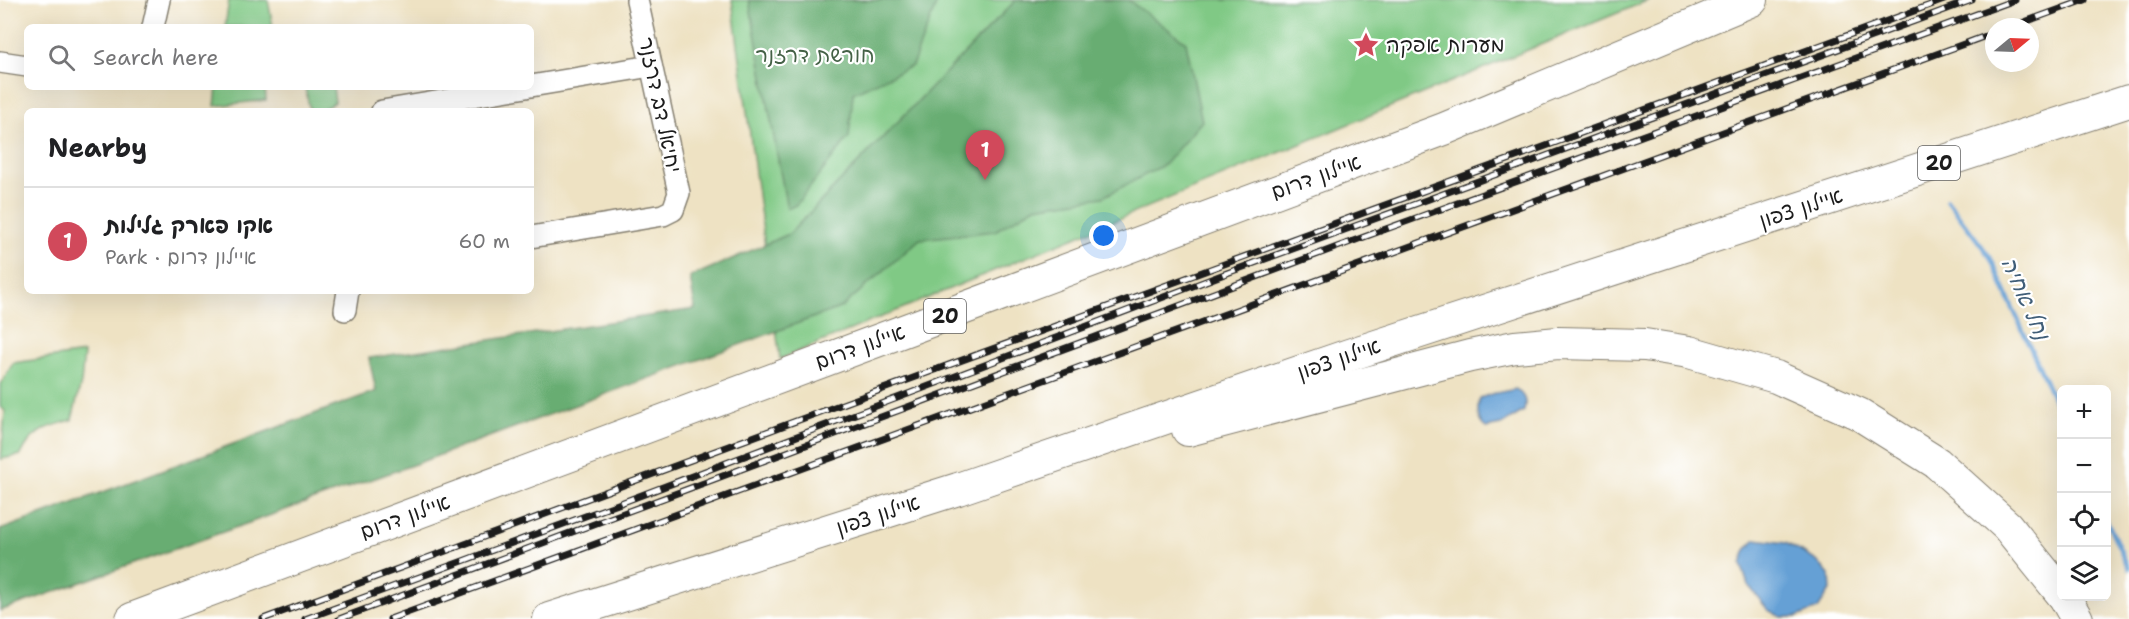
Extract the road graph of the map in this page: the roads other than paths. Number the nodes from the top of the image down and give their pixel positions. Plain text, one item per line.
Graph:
1 (159, 0) edge
2 (637, 0) edge
3 (1752, 0) edge
4 (154, 24) edge
5 (0, 62) edge
6 (24, 66) edge
7 (651, 66) junction
8 (534, 86) edge
9 (508, 90) edge
10 (2129, 101) edge
11 (400, 108) edge
12 (2129, 112) edge
13 (1749, 225) junction
14 (534, 236) edge
15 (958, 489) junction
16 (2057, 589) edge
17 (2066, 601) edge
18 (132, 619) edge
19 (549, 619) edge
20 (2077, 619) edge

1 - 4 street
2 - 7 street, יחיאל דב דרזנר
3 - 18 highway, איילון דרום / 20
5 - 6 street
7 - 8 street
7 - 14 street, יחיאל דב דרזנר
9 - 11 street
10 - 13 highway, איילון צפון / 20
12 - 13 highway
13 - 15 highway, איילון צפון / 20
15 - 16 highway
15 - 19 highway, איילון צפון / 20
17 - 20 highway

